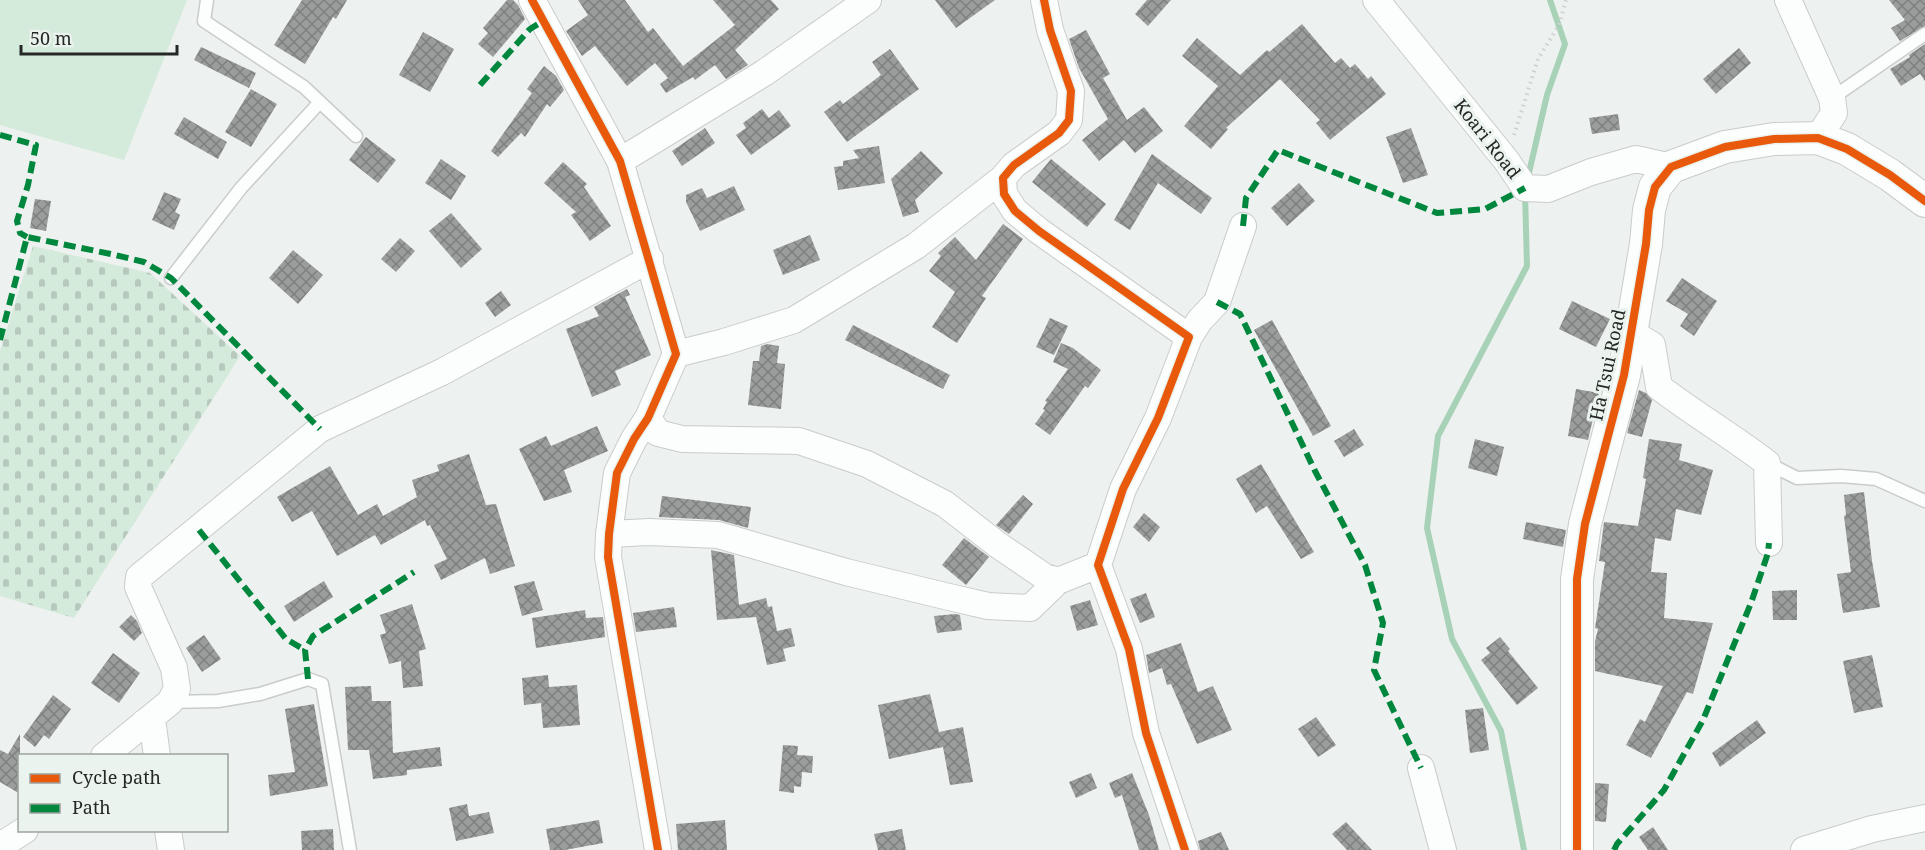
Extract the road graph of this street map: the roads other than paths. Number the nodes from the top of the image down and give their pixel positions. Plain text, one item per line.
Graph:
1 (207, 0) edge
2 (532, 0) edge
3 (868, 0) edge
4 (1044, 0) edge
5 (1376, 0) edge
6 (1788, 0) edge
7 (1925, 34) edge
8 (1832, 98) junction
9 (320, 102) junction
10 (356, 136) dead end
11 (1818, 138) junction
12 (620, 161) junction
13 (1671, 167) junction
14 (1004, 178) junction
15 (1925, 201) edge
16 (1243, 226) dead end
17 (650, 259) junction
18 (171, 278) dead end
19 (1632, 333) junction
20 (1190, 338) junction
21 (676, 354) junction
22 (648, 418) junction
23 (1767, 463) junction
24 (1925, 501) edge
25 (609, 534) junction
26 (1769, 543) dead end
27 (1098, 565) junction
28 (1058, 581) junction
29 (170, 702) junction
30 (144, 723) junction
31 (106, 754) edge
32 (157, 754) edge
33 (1421, 768) dead end
34 (1925, 818) edge
35 (23, 832) edge
36 (168, 832) edge
37 (0, 846) edge
38 (171, 850) edge
39 (350, 850) edge
40 (658, 850) edge
41 (1185, 850) edge
42 (1443, 850) edge
43 (1577, 850) edge
44 (1804, 850) edge

1 - 9 lane
2 - 12 street
3 - 12 street
4 - 14 street
5 - 13 street, Koari Road
6 - 8 street
7 - 8 lane
8 - 11 street
9 - 10 lane
9 - 18 lane
11 - 13 street
11 - 15 street
12 - 17 street
13 - 19 street, Ha Tsui Road
14 - 20 street
14 - 21 street
16 - 20 street
17 - 21 street
17 - 29 street
19 - 23 street
19 - 43 street, Ha Tsui Road
20 - 27 street
21 - 22 street
22 - 25 street
22 - 28 street
23 - 24 lane
23 - 26 street
25 - 28 street
25 - 40 street
27 - 28 street
27 - 41 street
29 - 30 street
29 - 39 lane
30 - 31 street
30 - 32 street
33 - 42 street
34 - 44 street
35 - 37 street
36 - 38 street

